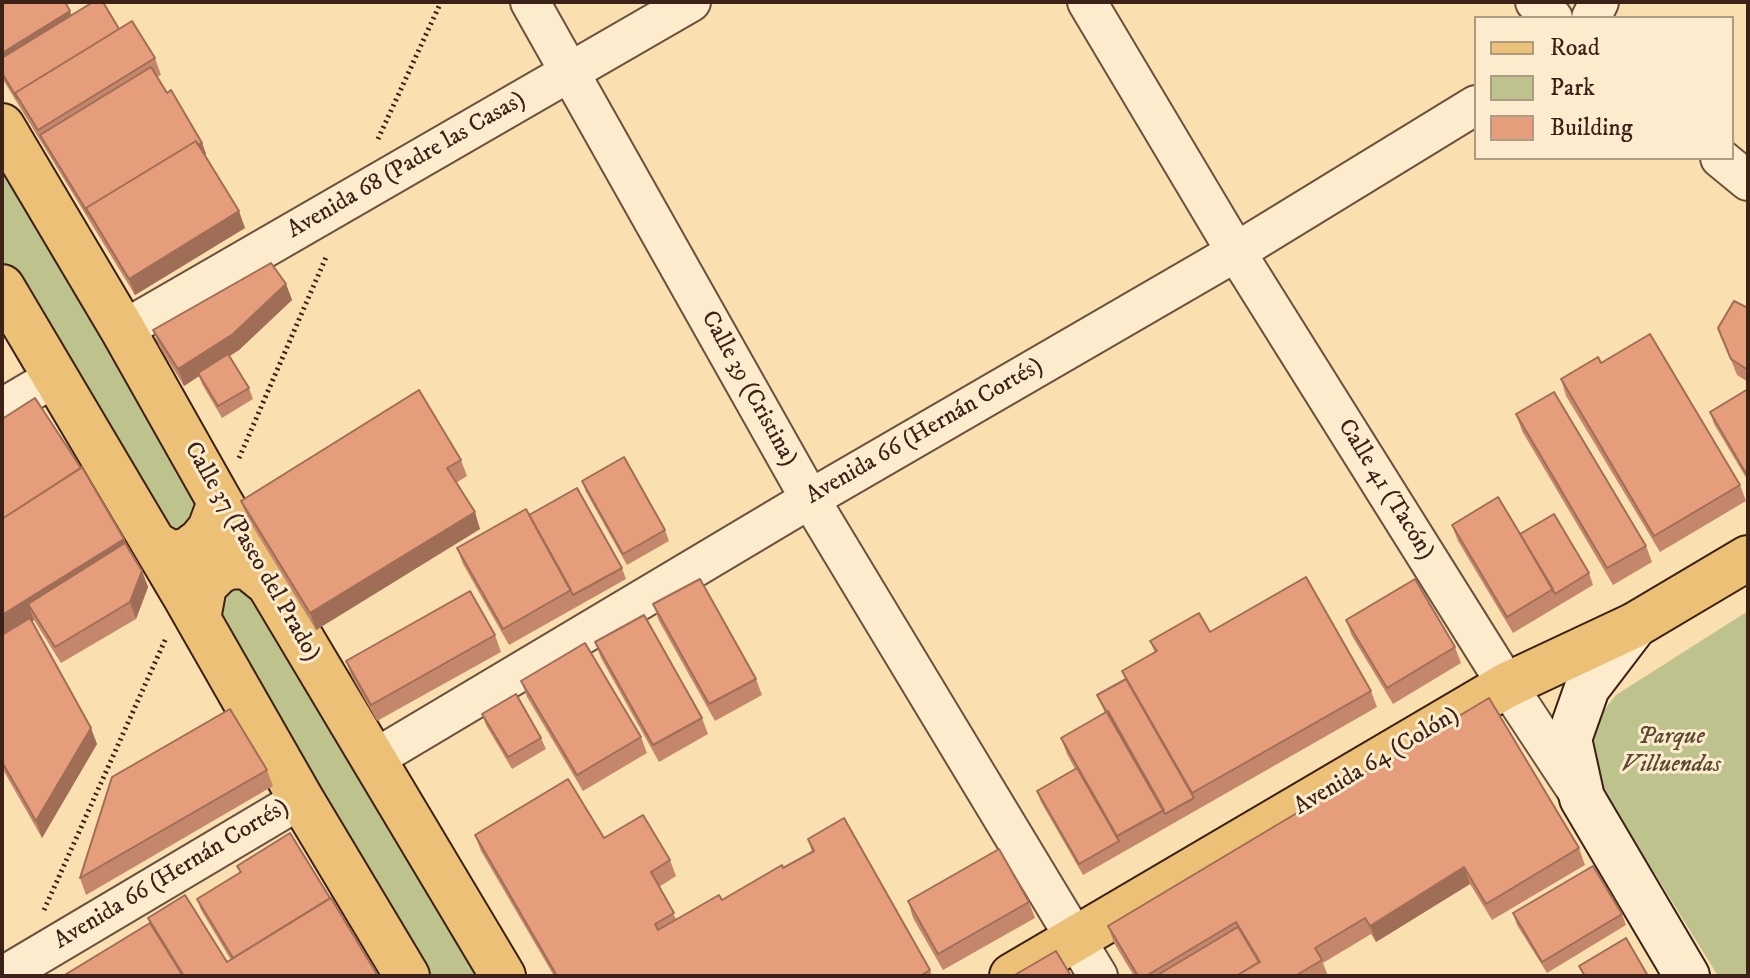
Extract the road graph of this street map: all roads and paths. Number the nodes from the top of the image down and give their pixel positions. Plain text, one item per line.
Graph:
1 (530, 2) edge
2 (691, 2) edge
3 (1087, 2) edge
4 (1535, 2) edge
5 (1551, 16) edge
6 (570, 72) junction
7 (1474, 106) edge
8 (2, 126) edge
9 (1722, 160) edge
10 (1748, 181) edge
11 (1236, 252) junction
12 (2, 287) edge
13 (123, 330) junction
14 (55, 377) junction
15 (2, 408) edge
16 (810, 499) junction
17 (220, 502) junction
18 (155, 544) junction
19 (1748, 558) edge
20 (269, 584) junction
21 (198, 619) junction
22 (1635, 625) junction
23 (1507, 685) junction
24 (374, 759) junction
25 (1582, 798) junction
26 (301, 799) junction
27 (1087, 958) edge
28 (3, 976) edge
29 (407, 976) edge
30 (503, 976) edge
31 (1012, 976) edge
32 (1687, 976) edge

1 - 6 street, Calle 39 (Cristina)
2 - 6 street, Avenida 68 (Padre las Casas)
3 - 11 street, Calle 41 (Tacón)
4 - 5 street
6 - 13 street, Avenida 68 (Padre las Casas)
6 - 16 street, Calle 39 (Cristina)
7 - 11 street, Avenida 66 (Hernán Cortés)
8 - 13 main road, Calle 37 (Paseo del Prado)
9 - 10 street
11 - 16 street, Avenida 66 (Hernán Cortés)
11 - 23 street, Calle 41 (Tacón)
12 - 14 main road
13 - 17 main road, Calle 37 (Paseo del Prado)
14 - 15 street
14 - 18 main road
16 - 24 street, Avenida 66 (Hernán Cortés)
16 - 27 street, Calle 39 (Cristina)
17 - 18 main road
17 - 20 main road, Calle 37 (Paseo del Prado)
18 - 21 main road
19 - 22 main road, Avenida 64 (Colón)
20 - 21 main road
20 - 24 main road, Calle 37 (Paseo del Prado)
21 - 26 main road
22 - 23 main road, Avenida 64 (Colón)
22 - 25 street
23 - 25 street, Calle 41 (Tacón)
23 - 27 main road, Avenida 64 (Colón)
24 - 30 main road, Calle 37 (Paseo del Prado)
25 - 32 street, Calle 41 (Tacón)
26 - 28 street, Avenida 66 (Hernán Cortés)
26 - 29 main road
27 - 31 main road, Avenida 64 (Colón)

